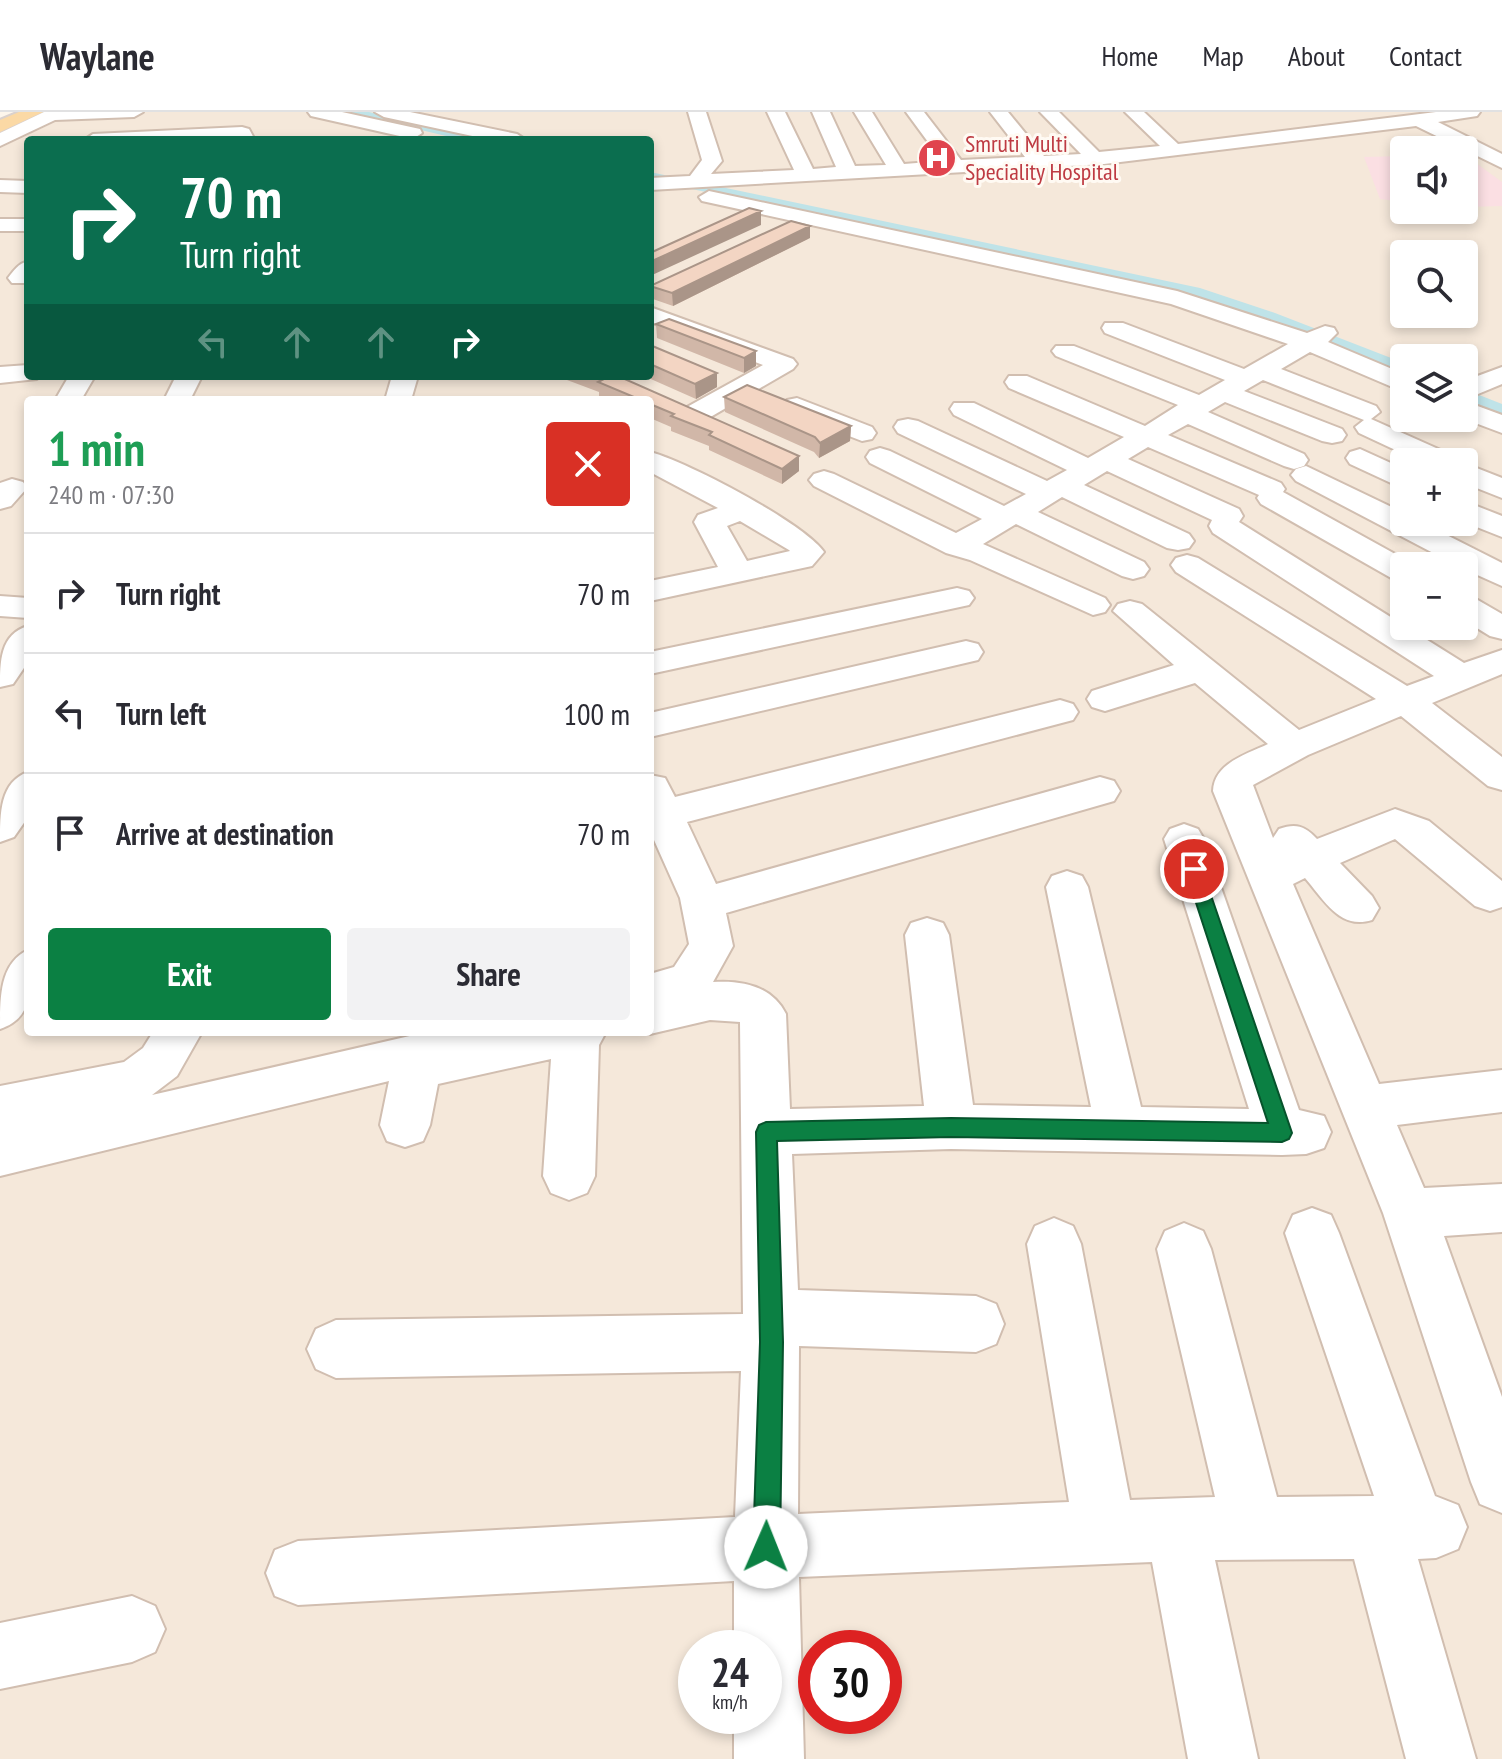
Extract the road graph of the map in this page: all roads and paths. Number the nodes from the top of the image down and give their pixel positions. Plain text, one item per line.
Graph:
1 (19, 112) edge
2 (134, 112) edge
3 (384, 112) edge
4 (452, 112) edge
5 (697, 112) edge
6 (776, 112) edge
7 (821, 112) edge
8 (863, 112) edge
9 (915, 112) edge
10 (999, 112) edge
11 (1049, 112) edge
12 (1134, 112) edge
13 (1319, 112) edge
14 (48, 113) edge
15 (2, 115) edge
16 (1425, 116) edge
17 (322, 117) edge
18 (514, 117) dead end
19 (430, 122) junction
20 (1475, 123) edge
21 (1337, 124) junction
22 (0, 127) edge
23 (358, 130) edge
24 (481, 132) junction
25 (197, 136) edge
26 (246, 136) edge
27 (409, 136) edge
28 (499, 136) edge
29 (0, 142) edge
30 (24, 144) edge
31 (1169, 144) junction
32 (1090, 152) junction
33 (1035, 156) junction
34 (952, 161) junction
35 (1502, 162) edge
36 (895, 164) junction
37 (846, 167) junction
38 (654, 169) edge
39 (804, 170) junction
40 (708, 180) junction
41 (654, 183) edge
42 (654, 184) edge
43 (24, 185) edge
44 (2, 186) edge
45 (800, 217) junction
46 (0, 225) edge
47 (24, 225) edge
48 (774, 230) edge
49 (654, 315) edge
50 (1114, 328) dead end
51 (1321, 334) junction
52 (1065, 351) dead end
53 (1390, 356) edge
54 (720, 375) edge
55 (1502, 375) edge
56 (1390, 376) edge
57 (1018, 382) dead end
58 (748, 386) junction
59 (1478, 388) edge
60 (1221, 391) junction
61 (1478, 397) edge
62 (1502, 402) edge
63 (1478, 405) edge
64 (964, 409) dead end
65 (724, 425) edge
66 (1502, 425) edge
67 (908, 427) dead end
68 (1332, 435) dead end
69 (1144, 436) junction
70 (1418, 448) edge
71 (1360, 458) dead end
72 (654, 463) edge
73 (1096, 464) junction
74 (1390, 473) edge
75 (1478, 478) edge
76 (824, 480) dead end
77 (1054, 489) junction
78 (1502, 489) edge
79 (742, 509) junction
80 (1010, 515) junction
81 (1478, 517) edge
82 (1502, 528) edge
83 (957, 546) junction
84 (1390, 564) edge
85 (1133, 569) dead end
86 (737, 572) junction
87 (1502, 576) edge
88 (654, 590) edge
89 (957, 598) dead end
90 (1093, 605) dead end
91 (0, 606) edge
92 (24, 608) edge
93 (1130, 611) dead end
94 (1478, 614) edge
95 (1502, 629) edge
96 (24, 643) edge
97 (966, 652) dead end
98 (654, 662) edge
99 (1491, 665) edge
100 (1200, 669) junction
101 (0, 676) edge
102 (1105, 699) dead end
103 (1406, 702) junction
104 (1060, 712) dead end
105 (654, 724) edge
106 (1295, 746) junction
107 (1502, 777) edge
108 (1100, 791) dead end
109 (24, 792) edge
110 (655, 803) edge
111 (0, 828) edge
112 (24, 830) edge
113 (1184, 839) dead end
114 (1291, 857) junction
115 (1067, 887) dead end
116 (1490, 895) dead end
117 (702, 904) junction
118 (1357, 908) dead end
119 (927, 935) dead end
120 (24, 974) edge
121 (654, 992) edge
122 (0, 1010) edge
123 (654, 1014) edge
124 (176, 1036) edge
125 (500, 1036) edge
126 (560, 1036) edge
127 (579, 1036) edge
128 (443, 1055) junction
129 (1502, 1091) edge
130 (1366, 1107) junction
131 (0, 1108) edge
132 (405, 1125) dead end
133 (951, 1127) junction
134 (1121, 1131) junction
135 (766, 1132) junction
136 (0, 1153) edge
137 (569, 1176) dead end
138 (1502, 1208) edge
139 (1409, 1213) junction
140 (1312, 1233) dead end
141 (1054, 1244) dead end
142 (1184, 1249) dead end
143 (976, 1324) dead end
144 (771, 1330) junction
145 (336, 1349) dead end
146 (1496, 1447) edge
147 (1254, 1528) junction
148 (1410, 1528) junction
149 (1177, 1529) junction
150 (1105, 1532) junction
151 (766, 1547) junction
152 (298, 1573) dead end
153 (132, 1629) dead end
154 (0, 1656) edge
155 (769, 1759) edge
156 (1223, 1759) edge
157 (1441, 1759) edge

1 - 15 street
2 - 14 street
3 - 19 street
4 - 19 street
5 - 40 street
6 - 39 street
7 - 37 street
8 - 36 street
9 - 34 street
10 - 33 street
11 - 32 street
12 - 31 street
13 - 21 street
14 - 22 main road
14 - 29 street
16 - 20 street
16 - 20 street
16 - 21 street
16 - 40 street
17 - 23 street
18 - 24 street
19 - 24 street
20 - 35 street
21 - 31 street
23 - 27 street
24 - 28 street
25 - 26 street
29 - 30 street
31 - 32 street
32 - 33 street
33 - 34 street
34 - 36 street
36 - 37 street
37 - 39 street
38 - 40 street
39 - 40 street
40 - 41 street
40 - 51 street
42 - 45 street
43 - 44 street
45 - 48 street
45 - 51 street
46 - 47 street
49 - 58 street
50 - 60 street
51 - 53 street
51 - 56 street
51 - 60 street
52 - 60 street
54 - 58 street
55 - 59 street
57 - 69 street
58 - 65 street
58 - 80 street
60 - 68 street
60 - 69 street
60 - 70 street
60 - 87 street
61 - 62 street
63 - 66 street
64 - 73 street
67 - 77 street
69 - 73 street
69 - 84 street
71 - 74 street
72 - 79 street
73 - 77 street
73 - 99 street
75 - 78 street
76 - 83 street
77 - 80 street
77 - 103 street
79 - 86 street
79 - 86 street
80 - 83 street
80 - 85 street
81 - 82 street
83 - 90 street
86 - 88 street
89 - 98 street
91 - 92 street
93 - 100 street
94 - 95 street
96 - 101 street
97 - 105 street
99 - 103 street
100 - 102 street
100 - 106 street
103 - 106 street
103 - 107 street
104 - 110 street
106 - 114 street
108 - 117 street
109 - 111 street
110 - 117 street
111 - 112 street
113 - 134 street
114 - 116 street
114 - 118 street
114 - 130 street
115 - 134 street
117 - 121 street
119 - 133 street
120 - 122 street
123 - 135 street
124 - 131 street
125 - 128 street
126 - 128 street
127 - 137 street
128 - 132 street
128 - 136 street
129 - 130 street
130 - 139 street
133 - 134 street
133 - 135 street
135 - 144 street
138 - 139 street
139 - 146 street
140 - 148 street
141 - 150 street
142 - 147 street
143 - 144 street
144 - 145 street
144 - 151 street
147 - 148 street
147 - 149 street
148 - 157 street
149 - 150 street
149 - 156 street
150 - 151 street
151 - 152 street
151 - 155 street
153 - 154 street

